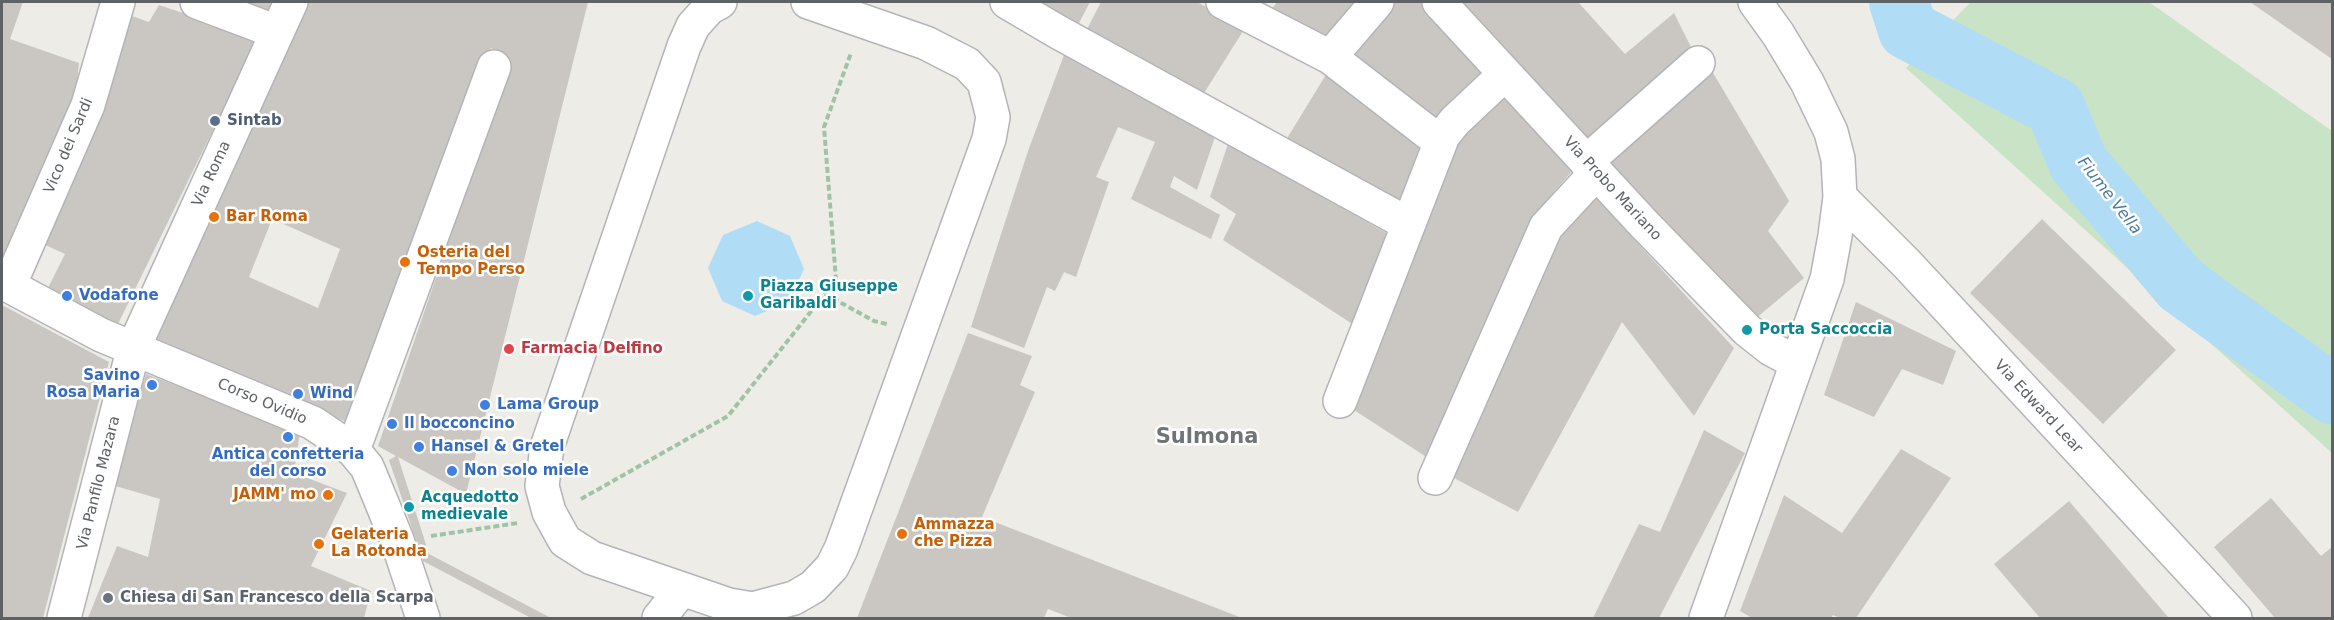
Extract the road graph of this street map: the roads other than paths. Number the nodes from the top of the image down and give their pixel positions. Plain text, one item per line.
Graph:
1 (118, 2) edge
2 (197, 2) edge
3 (291, 2) edge
4 (720, 2) edge
5 (808, 2) edge
6 (1007, 2) edge
7 (1377, 2) edge
8 (1439, 2) edge
9 (1755, 2) edge
10 (1246, 7) edge
11 (868, 11) edge
12 (277, 32) junction
13 (1330, 57) junction
14 (1698, 63) dead end
15 (494, 67) dead end
16 (1505, 74) junction
17 (1440, 142) junction
18 (1591, 168) junction
19 (1840, 196) junction
20 (1408, 224) junction
21 (5, 284) edge
22 (134, 347) junction
23 (1797, 363) junction
24 (1340, 400) dead end
25 (353, 450) junction
26 (1435, 478) dead end
27 (682, 588) junction
28 (1711, 616) edge
29 (64, 618) edge
30 (423, 618) edge
31 (659, 618) edge
32 (2235, 618) edge

1 - 21 street, Vico dei Sardi
2 - 12 street
3 - 12 street, Via Roma
4 - 27 street
5 - 11 street
6 - 20 street
7 - 13 street
8 - 16 street, Via Probo Mariano
9 - 19 street
10 - 13 street
11 - 27 street
12 - 22 street, Via Roma
13 - 17 street
14 - 18 street
15 - 25 street
16 - 17 street
16 - 18 street, Via Probo Mariano
17 - 20 street
18 - 23 street, Via Probo Mariano
18 - 26 street
19 - 23 street
19 - 32 street, Via Edward Lear
20 - 24 street
21 - 22 street, Corso Ovidio
22 - 25 street, Corso Ovidio
22 - 29 street, Via Panfilo Mazara
23 - 28 street
25 - 30 street, Corso Ovidio
27 - 31 street

